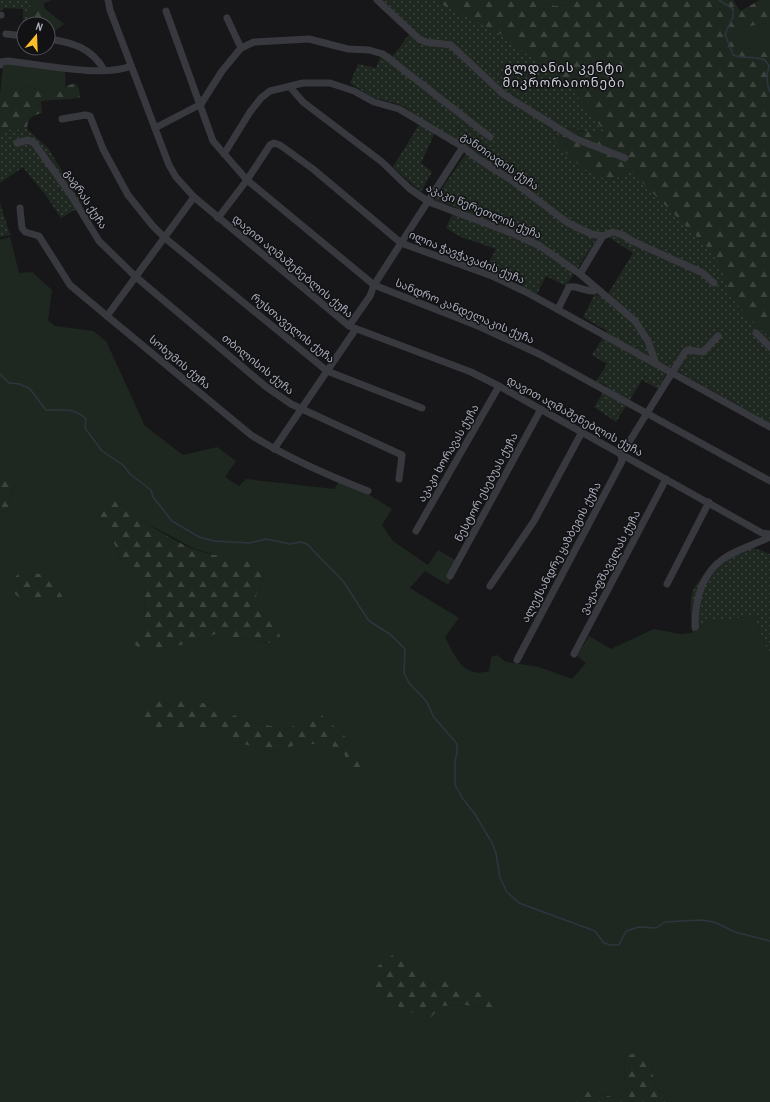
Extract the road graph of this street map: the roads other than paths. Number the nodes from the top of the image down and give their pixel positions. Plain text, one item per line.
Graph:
1 (108, 0) edge
2 (377, 0) edge
3 (166, 11) dead end
4 (227, 18) dead end
5 (6, 34) dead end
6 (16, 35) edge
7 (56, 40) edge
8 (241, 48) junction
9 (0, 63) edge
10 (131, 66) junction
11 (104, 70) junction
12 (290, 87) junction
13 (200, 104) junction
14 (62, 119) dead end
15 (155, 128) junction
16 (490, 137) dead end
17 (17, 143) dead end
18 (463, 147) junction
19 (224, 154) junction
20 (625, 158) dead end
21 (247, 180) junction
22 (194, 197) junction
23 (428, 202) junction
24 (20, 208) dead end
25 (218, 218) junction
26 (603, 236) junction
27 (165, 238) junction
28 (401, 243) junction
29 (580, 274) junction
30 (136, 277) junction
31 (714, 283) dead end
32 (374, 285) junction
33 (596, 288) junction
34 (558, 309) junction
35 (107, 316) junction
36 (352, 328) junction
37 (756, 333) dead end
38 (718, 336) dead end
39 (770, 347) edge
40 (656, 364) junction
41 (327, 371) junction
42 (673, 372) junction
43 (499, 386) junction
44 (422, 408) dead end
45 (541, 409) junction
46 (301, 410) junction
47 (648, 413) junction
48 (770, 427) edge
49 (582, 432) junction
50 (274, 449) junction
51 (621, 455) junction
52 (399, 479) dead end
53 (666, 479) junction
54 (770, 481) edge
55 (368, 491) dead end
56 (709, 502) junction
57 (416, 531) dead end
58 (770, 536) edge
59 (450, 576) dead end
60 (667, 584) dead end
61 (490, 586) dead end
62 (695, 627) dead end
63 (574, 654) dead end
64 (517, 660) dead end

1 - 10 street, დავით აღმაშენებლის ქუჩა
2 - 20 street
3 - 13 street, სანდრო კანდელაკის ქუჩა
4 - 8 street
5 - 6 street
7 - 11 street
8 - 13 street
8 - 16 street
9 - 11 street
10 - 11 street
10 - 15 street, დავით აღმაშენებლის ქუჩა
12 - 18 street, განთიადის ქუჩა
12 - 19 street, განთიადის ქუჩა
12 - 23 street, აკაკი წერეთლის ქუჩა
13 - 15 street
13 - 19 street, სანდრო კანდელაკის ქუჩა
14 - 27 street, რუსთაველის ქუჩა
15 - 22 street, დავით აღმაშენებლის ქუჩა
17 - 30 street, გაგრას ქუჩა
18 - 23 street
18 - 26 street, განთიადის ქუჩა
19 - 21 street, სანდრო კანდელაკის ქუჩა
21 - 25 street, ილია ჭავჭავაძის ქუჩა
21 - 28 street, ილია ჭავჭავაძის ქუჩა
21 - 32 street, სანდრო კანდელაკის ქუჩა
22 - 25 street, დავით აღმაშენებლის ქუჩა
22 - 27 street
23 - 28 street
23 - 29 street, აკაკი წერეთლის ქუჩა
24 - 35 street, სოხუმის ქუჩა
25 - 36 street, დავით აღმაშენებლის ქუჩა
26 - 29 street
26 - 31 street, განთიადის ქუჩა
27 - 30 street
27 - 41 street, რუსთაველის ქუჩა
28 - 32 street
28 - 34 street, ილია ჭავჭავაძის ქუჩა
29 - 33 street, აკაკი წერეთლის ქუჩა
30 - 35 street
30 - 46 street, თბილისის ქუჩა
32 - 36 street
32 - 47 street, სანდრო კანდელაკის ქუჩა
33 - 34 street
33 - 40 street, აკაკი წერეთლის ქუჩა
34 - 40 street, ილია ჭავჭავაძის ქუჩა
35 - 50 street, სოხუმის ქუჩა
36 - 41 street
36 - 43 street, დავით აღმაშენებლის ქუჩა
37 - 39 street
38 - 42 street, ალექსანდრე ყაზბეგის ქუჩა
40 - 42 street, ილია ჭავჭავაძის ქუჩა
41 - 44 street, რუსთაველის ქუჩა
41 - 46 street
42 - 47 street, ალექსანდრე ყაზბეგის ქუჩა
42 - 48 street, ილია ჭავჭავაძის ქუჩა
43 - 45 street, დავით აღმაშენებლის ქუჩა
43 - 57 street, აკაკი ხორავას ქუჩა
45 - 49 street, დავით აღმაშენებლის ქუჩა
45 - 59 street, ნესტორ ესებუას ქუჩა
46 - 50 street
46 - 52 street, თბილისის ქუჩა
47 - 51 street, ალექსანდრე ყაზბეგის ქუჩა
47 - 54 street, სანდრო კანდელაკის ქუჩა
49 - 51 street, დავით აღმაშენებლის ქუჩა
49 - 61 street
50 - 55 street, სოხუმის ქუჩა
51 - 53 street, დავით აღმაშენებლის ქუჩა
51 - 64 street, ალექსანდრე ყაზბეგის ქუჩა
53 - 56 street, დავით აღმაშენებლის ქუჩა
53 - 63 street, ვაჟა-ფშაველას ქუჩა
56 - 58 street, დავით აღმაშენებლის ქუჩა
56 - 60 street
58 - 62 street

